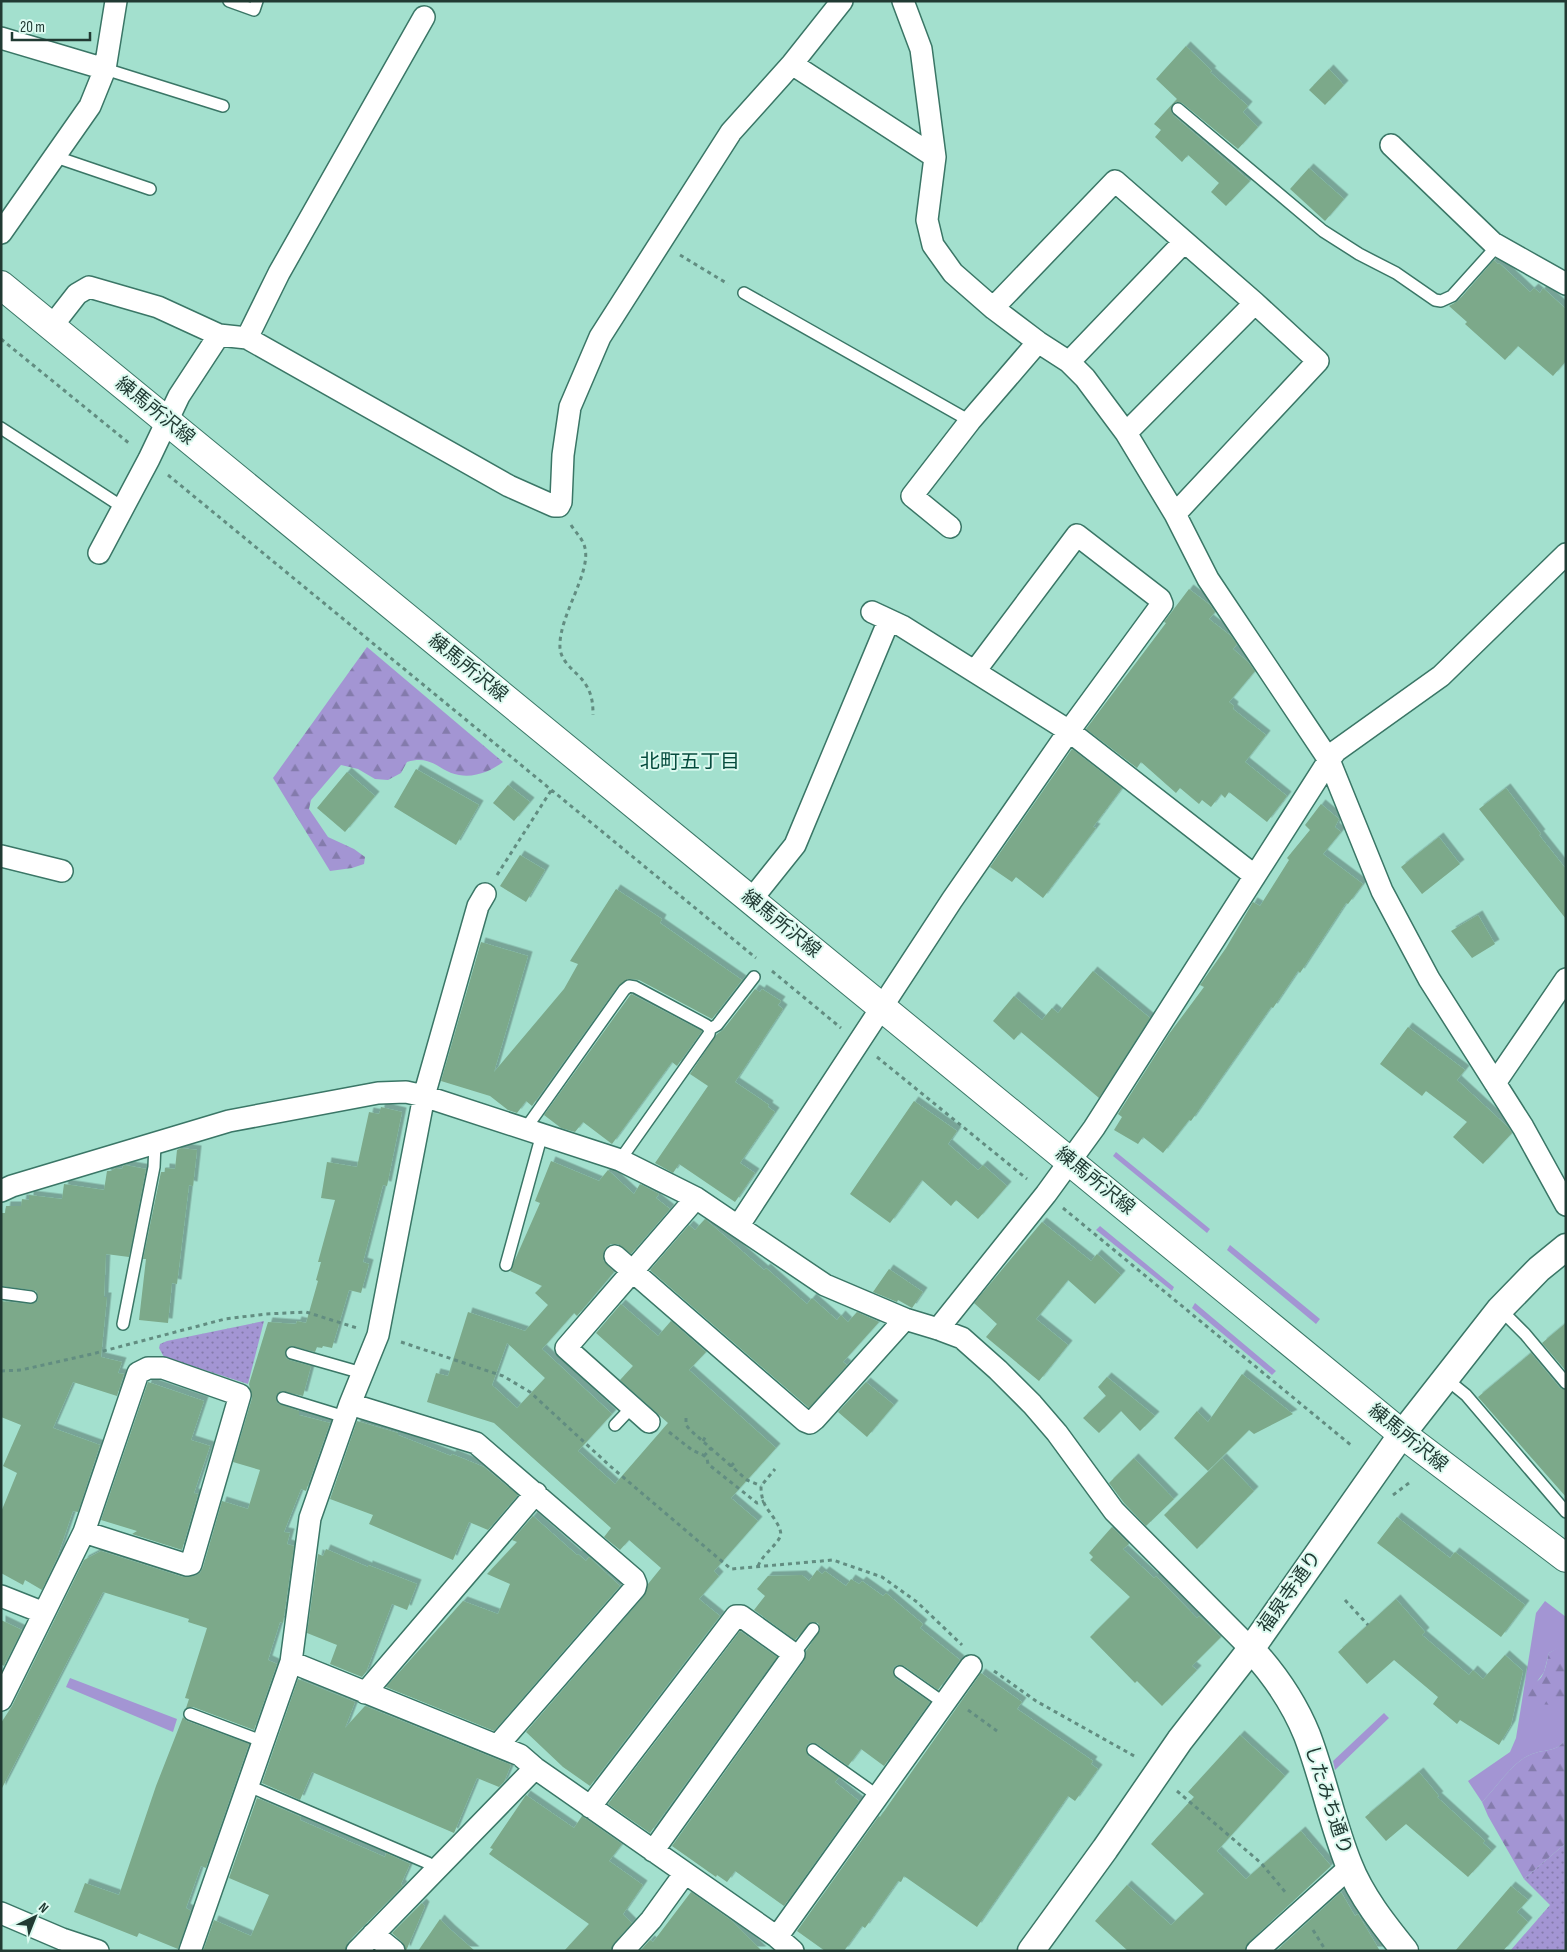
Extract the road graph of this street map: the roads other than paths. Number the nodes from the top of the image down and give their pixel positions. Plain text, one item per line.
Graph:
1 (116, 1) edge
2 (229, 1) edge
3 (257, 1) edge
4 (842, 1) edge
5 (903, 1) edge
6 (424, 17) dead end
7 (1, 38) edge
8 (792, 64) junction
9 (105, 69) junction
10 (224, 106) dead end
11 (1178, 109) dead end
12 (1391, 145) dead end
13 (56, 157) junction
14 (935, 157) junction
15 (150, 189) dead end
16 (1, 232) edge
17 (1184, 242) junction
18 (1497, 246) junction
19 (1566, 284) edge
20 (1, 285) edge
21 (744, 293) road end
22 (1255, 303) junction
23 (993, 308) junction
24 (52, 326) junction
25 (219, 335) junction
26 (247, 338) junction
27 (1038, 342) junction
28 (1069, 362) junction
29 (168, 421) junction
30 (970, 421) junction
31 (1, 428) edge
32 (1126, 433) junction
33 (124, 508) junction
34 (1175, 514) junction
35 (950, 527) dead end
36 (99, 553) dead end
37 (1566, 554) edge
38 (975, 670) junction
39 (1069, 731) junction
40 (1329, 760) junction
41 (1, 856) edge
42 (62, 871) dead end
43 (1255, 876) junction
44 (485, 894) road end
45 (751, 900) junction
46 (754, 977) dead end
47 (1566, 979) edge
48 (883, 1007) junction
49 (710, 1029) junction
50 (1495, 1083) junction
51 (424, 1096) junction
52 (534, 1131) junction
53 (155, 1143) junction
54 (620, 1160) junction
55 (1071, 1162) junction
56 (1, 1191) edge
57 (696, 1198) junction
58 (1566, 1205) edge
59 (739, 1225) junction
60 (1566, 1247) edge
61 (615, 1256) dead end
62 (506, 1265) dead end
63 (632, 1271) junction
64 (1, 1293) edge
65 (31, 1297) dead end
66 (1500, 1308) junction
67 (905, 1320) junction
68 (123, 1324) dead end
69 (938, 1329) junction
70 (292, 1353) dead end
71 (362, 1373) junction
72 (1445, 1378) junction
73 (1566, 1383) edge
74 (283, 1398) dead end
75 (632, 1407) junction
76 (347, 1410) junction
77 (649, 1422) road end
78 (615, 1425) dead end
79 (1402, 1434) junction
80 (536, 1493) junction
81 (1566, 1512) edge
82 (84, 1532) junction
83 (1566, 1558) edge
84 (1, 1596) edge
85 (44, 1614) junction
86 (813, 1629) dead end
87 (1251, 1649) junction
88 (794, 1654) junction
89 (291, 1662) junction
90 (981, 1668) road end
91 (900, 1672) dead end
92 (365, 1693) junction
93 (1, 1700) edge
94 (947, 1700) junction
95 (190, 1714) dead end
96 (264, 1742) junction
97 (498, 1745) junction
98 (813, 1750) dead end
99 (535, 1768) junction
100 (249, 1786) junction
101 (878, 1796) junction
102 (590, 1807) junction
103 (653, 1851) junction
104 (1350, 1867) junction
105 (434, 1869) junction
106 (685, 1873) junction
107 (1, 1913) edge
108 (373, 1934) junction
109 (785, 1946) edge
110 (98, 1951) edge
111 (190, 1951) edge
112 (356, 1951) edge
113 (394, 1951) edge
114 (623, 1951) edge
115 (1031, 1951) edge
116 (1257, 1951) edge
117 (1405, 1951) edge

1 - 9 street
2 - 3 lane
4 - 8 street
5 - 14 street
6 - 26 street
7 - 9 street
8 - 14 street
8 - 26 street
9 - 10 lane
9 - 13 street
11 - 18 lane
12 - 18 street
13 - 15 lane
13 - 16 street
14 - 23 street
17 - 22 street
17 - 23 street
17 - 28 street
18 - 19 street
20 - 24 main road, 練馬所沢線
21 - 30 lane
22 - 32 street
22 - 34 street
23 - 27 street
24 - 25 street
24 - 29 main road, 練馬所沢線
25 - 26 street
25 - 29 street
27 - 28 street
27 - 30 street
28 - 32 street
29 - 33 street
29 - 45 main road, 練馬所沢線
30 - 35 street
31 - 33 lane
32 - 34 street
33 - 36 street
34 - 40 street
37 - 40 street
38 - 39 street
38 - 39 street
38 - 45 street
39 - 43 street
39 - 48 street
40 - 43 street
40 - 50 street
41 - 42 street
43 - 55 street
44 - 51 street
45 - 48 main road, 練馬所沢線
46 - 49 lane
47 - 50 street
48 - 55 main road, 練馬所沢線
48 - 59 street
49 - 52 lane
49 - 54 lane
50 - 58 street
51 - 52 street
51 - 53 street
51 - 71 street
52 - 54 street
52 - 62 lane
53 - 56 street
53 - 68 lane
54 - 57 street
55 - 69 street
55 - 79 main road, 練馬所沢線
57 - 59 street
57 - 63 street
59 - 67 street
60 - 66 street, 福泉寺通り
61 - 63 street
63 - 67 street
63 - 75 street
64 - 65 lane
66 - 72 street, 福泉寺通り
66 - 73 lane
67 - 69 street
69 - 87 street
70 - 71 lane
71 - 76 street
72 - 79 street, 福泉寺通り
72 - 81 lane
74 - 76 lane
75 - 77 street
75 - 78 lane
76 - 80 street
76 - 89 street
79 - 83 main road, 練馬所沢線
79 - 87 street, 福泉寺通り
80 - 92 street
80 - 97 street
82 - 82 street
82 - 85 street
84 - 85 street
85 - 93 street
86 - 88 lane
87 - 104 street, したみち通り
87 - 115 street, 福泉寺通り
88 - 102 street
88 - 103 street
89 - 92 street
89 - 96 street
90 - 94 street
91 - 94 lane
92 - 97 street
94 - 101 street
95 - 96 lane
96 - 100 street
97 - 99 street
98 - 101 lane
99 - 102 street
99 - 105 street
100 - 105 lane
100 - 111 street
101 - 109 street
102 - 103 street
103 - 106 street
104 - 116 street
104 - 117 street, したみち通り
105 - 108 street
106 - 109 street
106 - 114 street
107 - 110 street
108 - 112 street
108 - 113 street

